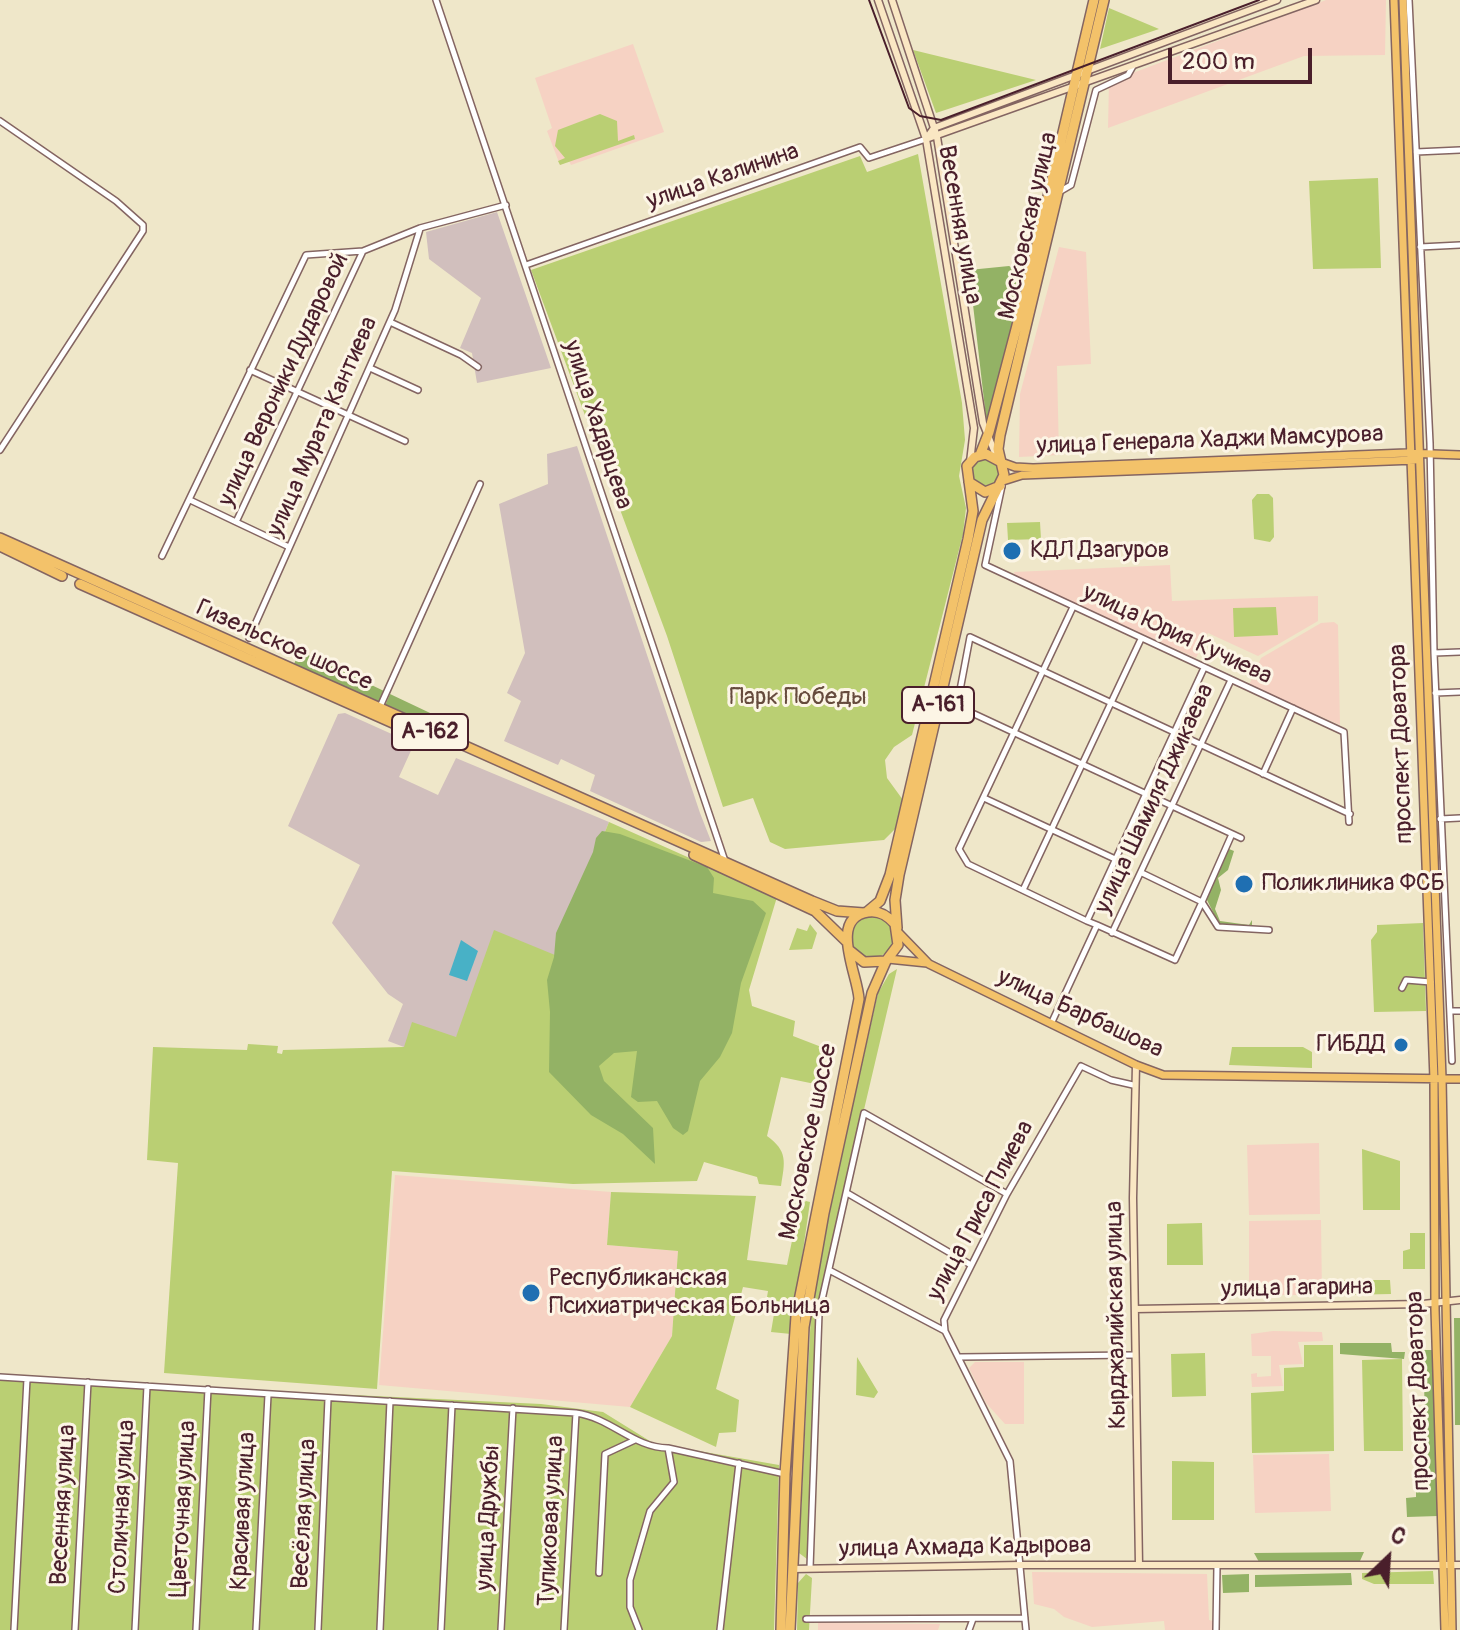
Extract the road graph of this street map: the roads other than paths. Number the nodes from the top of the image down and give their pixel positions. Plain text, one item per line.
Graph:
1 (436, 0) edge
2 (878, 0) edge
3 (892, 0) edge
4 (1094, 0) edge
5 (1104, 0) edge
6 (1277, 0) edge
7 (1316, 0) edge
8 (1394, 0) edge
9 (1406, 0) edge
10 (1082, 73) junction
11 (1110, 78) junction
12 (1078, 85) junction
13 (0, 121) edge
14 (934, 128) junction
15 (937, 137) junction
16 (926, 139) junction
17 (1460, 150) edge
18 (1416, 152) junction
19 (1058, 193) junction
20 (506, 205) junction
21 (420, 228) junction
22 (1460, 245) edge
23 (1420, 247) junction
24 (363, 251) junction
25 (526, 265) junction
26 (390, 322) junction
27 (478, 367) dead end
28 (370, 368) junction
29 (250, 370) junction
30 (418, 390) dead end
31 (297, 392) junction
32 (349, 415) junction
33 (987, 437) junction
34 (405, 441) dead end
35 (0, 450) edge
36 (980, 455) junction
37 (1460, 455) edge
38 (1420, 456) junction
39 (1430, 456) junction
40 (1411, 458) junction
41 (999, 460) junction
42 (1318, 461) junction
43 (970, 462) junction
44 (968, 482) junction
45 (480, 484) dead end
46 (1001, 484) junction
47 (190, 500) junction
48 (236, 522) junction
49 (0, 538) edge
50 (0, 546) edge
51 (289, 547) junction
52 (162, 556) dead end
53 (1073, 607) junction
54 (249, 638) dead end
55 (1141, 639) junction
56 (1460, 652) edge
57 (1434, 653) junction
58 (1204, 668) junction
59 (1042, 672) junction
60 (1231, 680) junction
61 (1460, 692) edge
62 (1435, 693) junction
63 (1111, 704) junction
64 (1293, 708) junction
65 (378, 710) junction
66 (1174, 733) junction
67 (1014, 734) junction
68 (1200, 745) junction
69 (1082, 766) junction
70 (1263, 774) junction
71 (1145, 796) junction
72 (572, 798) junction
73 (984, 798) junction
74 (1171, 808) junction
75 (1350, 814) junction
76 (1460, 818) edge
77 (1440, 819) junction
78 (1349, 822) dead end
79 (1052, 830) junction
80 (1232, 834) junction
81 (1241, 838) dead end
82 (1115, 859) junction
83 (725, 862) junction
84 (1142, 873) junction
85 (1023, 890) junction
86 (1202, 902) junction
87 (865, 912) junction
88 (1087, 921) junction
89 (1097, 925) junction
90 (898, 930) junction
91 (1269, 930) dead end
92 (1112, 933) junction
93 (848, 946) junction
94 (887, 960) junction
95 (929, 964) junction
96 (1431, 982) junction
97 (1402, 988) dead end
98 (1450, 1011) junction
99 (1460, 1011) edge
100 (1051, 1024) junction
101 (1452, 1061) dead end
102 (1136, 1065) junction
103 (1438, 1078) junction
104 (1460, 1079) edge
105 (1133, 1085) junction
106 (847, 1193) junction
107 (1007, 1194) junction
108 (971, 1265) junction
109 (829, 1270) junction
110 (1460, 1300) edge
111 (1440, 1302) junction
112 (1135, 1309) junction
113 (945, 1331) junction
114 (1135, 1355) junction
115 (960, 1357) junction
116 (0, 1377) edge
117 (27, 1379) junction
118 (88, 1382) junction
119 (147, 1386) junction
120 (208, 1389) junction
121 (268, 1395) junction
122 (328, 1399) junction
123 (390, 1401) junction
124 (452, 1405) junction
125 (513, 1408) junction
126 (576, 1413) junction
127 (636, 1439) junction
128 (668, 1448) junction
129 (739, 1463) junction
130 (785, 1474) junction
131 (1021, 1565) junction
132 (1139, 1565) junction
133 (1452, 1565) edge
134 (1217, 1566) junction
135 (810, 1568) junction
136 (792, 1569) junction
137 (599, 1573) dead end
138 (1025, 1618) junction
139 (806, 1619) dead end
140 (973, 1619) junction
141 (14, 1630) edge
142 (75, 1630) edge
143 (135, 1630) edge
144 (196, 1630) edge
145 (256, 1630) edge
146 (318, 1630) edge
147 (380, 1630) edge
148 (441, 1630) edge
149 (501, 1630) edge
150 (564, 1630) edge
151 (639, 1630) edge
152 (720, 1630) edge
153 (781, 1630) edge
154 (790, 1630) edge
155 (969, 1630) edge
156 (1026, 1630) edge
157 (1216, 1630) edge
158 (1445, 1630) edge
159 (1452, 1630) edge

1 - 20 street, улица Хадарцева
2 - 16 street, Весенняя улица
3 - 14 street, Весенняя улица
4 - 10 highway, Московская улица
5 - 10 highway, Московская улица
6 - 10 street
7 - 11 street, улица Калинина
8 - 40 main road, проспект Доватора
9 - 18 street, проспект Доватора
9 - 38 main road, проспект Доватора
10 - 12 highway, Московская улица
10 - 14 street
11 - 12 street, улица Калинина
11 - 19 street
12 - 15 street, улица Калинина
12 - 19 highway, Московская улица
12 - 33 highway, Московская улица
13 - 35 street
14 - 15 street, Весенняя улица
14 - 16 street
15 - 16 street, улица Калинина
15 - 33 street, Весенняя улица
16 - 25 street, улица Калинина
16 - 43 street, Весенняя улица
17 - 18 street
18 - 23 street, проспект Доватора
19 - 41 highway, Московская улица
20 - 21 street, улица Вероники Дударовой
20 - 25 street, улица Хадарцева
21 - 24 street, улица Вероники Дударовой
21 - 26 street, улица Мурата Кантиева
22 - 23 street
23 - 39 street, проспект Доватора
24 - 29 street
24 - 31 street, улица Вероники Дударовой
25 - 83 street, улица Хадарцева
26 - 27 street
26 - 28 street, улица Мурата Кантиева
28 - 30 street
28 - 32 street, улица Мурата Кантиева
29 - 31 street
29 - 47 street
31 - 32 street
31 - 48 street, улица Вероники Дударовой
32 - 34 street
32 - 51 street, улица Мурата Кантиева
33 - 36 highway, Московская улица
33 - 41 street, Весенняя улица
36 - 41 highway
36 - 43 highway
37 - 39 main road, улица Генерала Хаджи Мамсурова
38 - 39 main road, улица Генерала Хаджи Мамсурова
38 - 40 main road, улица Генерала Хаджи Мамсурова
38 - 103 main road, проспект Доватора
39 - 57 street, проспект Доватора
40 - 42 main road, улица Генерала Хаджи Мамсурова
40 - 96 main road, проспект Доватора
41 - 42 main road, улица Генерала Хаджи Мамсурова
41 - 46 highway, Московская улица
42 - 46 main road, улица Генерала Хаджи Мамсурова
43 - 44 highway, А-161
44 - 46 highway
44 - 87 highway, А-161
45 - 65 street
46 - 53 street, улица Юрия Кучиева
46 - 90 highway, А-161
47 - 48 street
47 - 52 street
48 - 51 street, улица Вероники Дударовой
49 - 65 highway, Гизельское шоссе / А-162
50 - 72 highway, Гизельское шоссе / А-162
51 - 54 street, улица Мурата Кантиева
53 - 55 street, улица Юрия Кучиева
53 - 59 street
55 - 58 street, улица Юрия Кучиева
55 - 63 street
56 - 57 street
57 - 62 street, проспект Доватора
58 - 60 street, улица Юрия Кучиева
58 - 66 street, улица Шамиля Джикаева
59 - 63 street
59 - 67 street
59 - 67 street
60 - 64 street, улица Юрия Кучиева
60 - 68 street, улица Шамиля Джикаева
61 - 62 street
62 - 77 street, проспект Доватора
63 - 66 street
63 - 69 street
64 - 70 street
64 - 75 street, улица Юрия Кучиева
65 - 72 highway, Гизельское шоссе / А-162
66 - 68 street
66 - 71 street, улица Шамиля Джикаева
67 - 69 street
67 - 73 street
68 - 70 street
68 - 74 street, улица Шамиля Джикаева
69 - 71 street
69 - 79 street
70 - 75 street
71 - 74 street
71 - 82 street, улица Шамиля Джикаева
72 - 83 highway, Гизельское шоссе / А-162
72 - 93 highway, Гизельское шоссе / А-162
73 - 79 street
73 - 85 street
74 - 80 street
74 - 84 street, улица Шамиля Джикаева
75 - 78 street
76 - 77 street
77 - 98 street, проспект Доватора
79 - 82 street
79 - 85 street
80 - 81 street
80 - 86 street
82 - 88 street, улица Шамиля Джикаева
83 - 87 highway, Гизельское шоссе / А-162
84 - 86 street
84 - 92 street, улица Шамиля Джикаева
85 - 88 street
86 - 91 street
86 - 92 street
87 - 90 highway
87 - 93 highway, А-161
88 - 89 street, улица Шамиля Джикаева
89 - 92 street
89 - 100 street, улица Шамиля Джикаева
90 - 94 highway, А-161
90 - 95 main road, улица Барбашова
93 - 94 highway
93 - 130 highway, Московское шоссе
94 - 95 main road, улица Барбашова
94 - 136 highway, Московское шоссе / А-161
95 - 100 main road, улица Барбашова
96 - 97 street
96 - 103 main road, проспект Доватора
98 - 99 street
98 - 101 street, проспект Доватора
100 - 102 main road, улица Барбашова
102 - 103 main road, улица Барбашова
102 - 105 street, Кырджалийская улица
103 - 104 main road, улица Барбашова
103 - 111 main road, проспект Доватора
105 - 107 street, улица Гриса Плиева
105 - 112 street, Кырджалийская улица
106 - 107 street
106 - 108 street
106 - 109 street
107 - 108 street, улица Гриса Плиева
108 - 113 street, улица Гриса Плиева
109 - 113 street
109 - 135 street
110 - 111 street, улица Гагарина
111 - 112 street, улица Гагарина
111 - 133 main road, проспект Доватора
112 - 114 street, Кырджалийская улица
113 - 115 street, улица Гриса Плиева
114 - 115 street
114 - 132 street, Кырджалийская улица
115 - 131 street, улица Гриса Плиева
116 - 117 street
117 - 118 street
117 - 141 street
118 - 119 street
118 - 142 street, Весенняя улица
119 - 120 street
119 - 143 street, Столичная улица
120 - 121 street
120 - 144 street, Цветочная улица
121 - 122 street
121 - 145 street, Красивая улица
122 - 123 street
122 - 146 street, Весёлая улица
123 - 124 street
123 - 147 street
124 - 125 street
124 - 148 street
125 - 126 street
125 - 149 street, улица Дружбы
126 - 127 street
126 - 150 street, Тупиковая улица
127 - 128 street
127 - 137 street
128 - 129 street
128 - 151 street
129 - 130 street
129 - 152 street
130 - 153 highway, Московское шоссе
131 - 132 street, улица Ахмада Кадырова
131 - 135 street, улица Ахмада Кадырова
131 - 138 street, улица Гриса Плиева
132 - 134 street, улица Ахмада Кадырова
133 - 134 street, улица Ахмада Кадырова
133 - 158 main road, проспект Доватора
133 - 159 main road, проспект Доватора
134 - 157 street
135 - 136 street, улица Ахмада Кадырова
136 - 154 highway, Московское шоссе / А-161
138 - 140 street
138 - 156 street, улица Гриса Плиева
139 - 140 street
140 - 155 street

